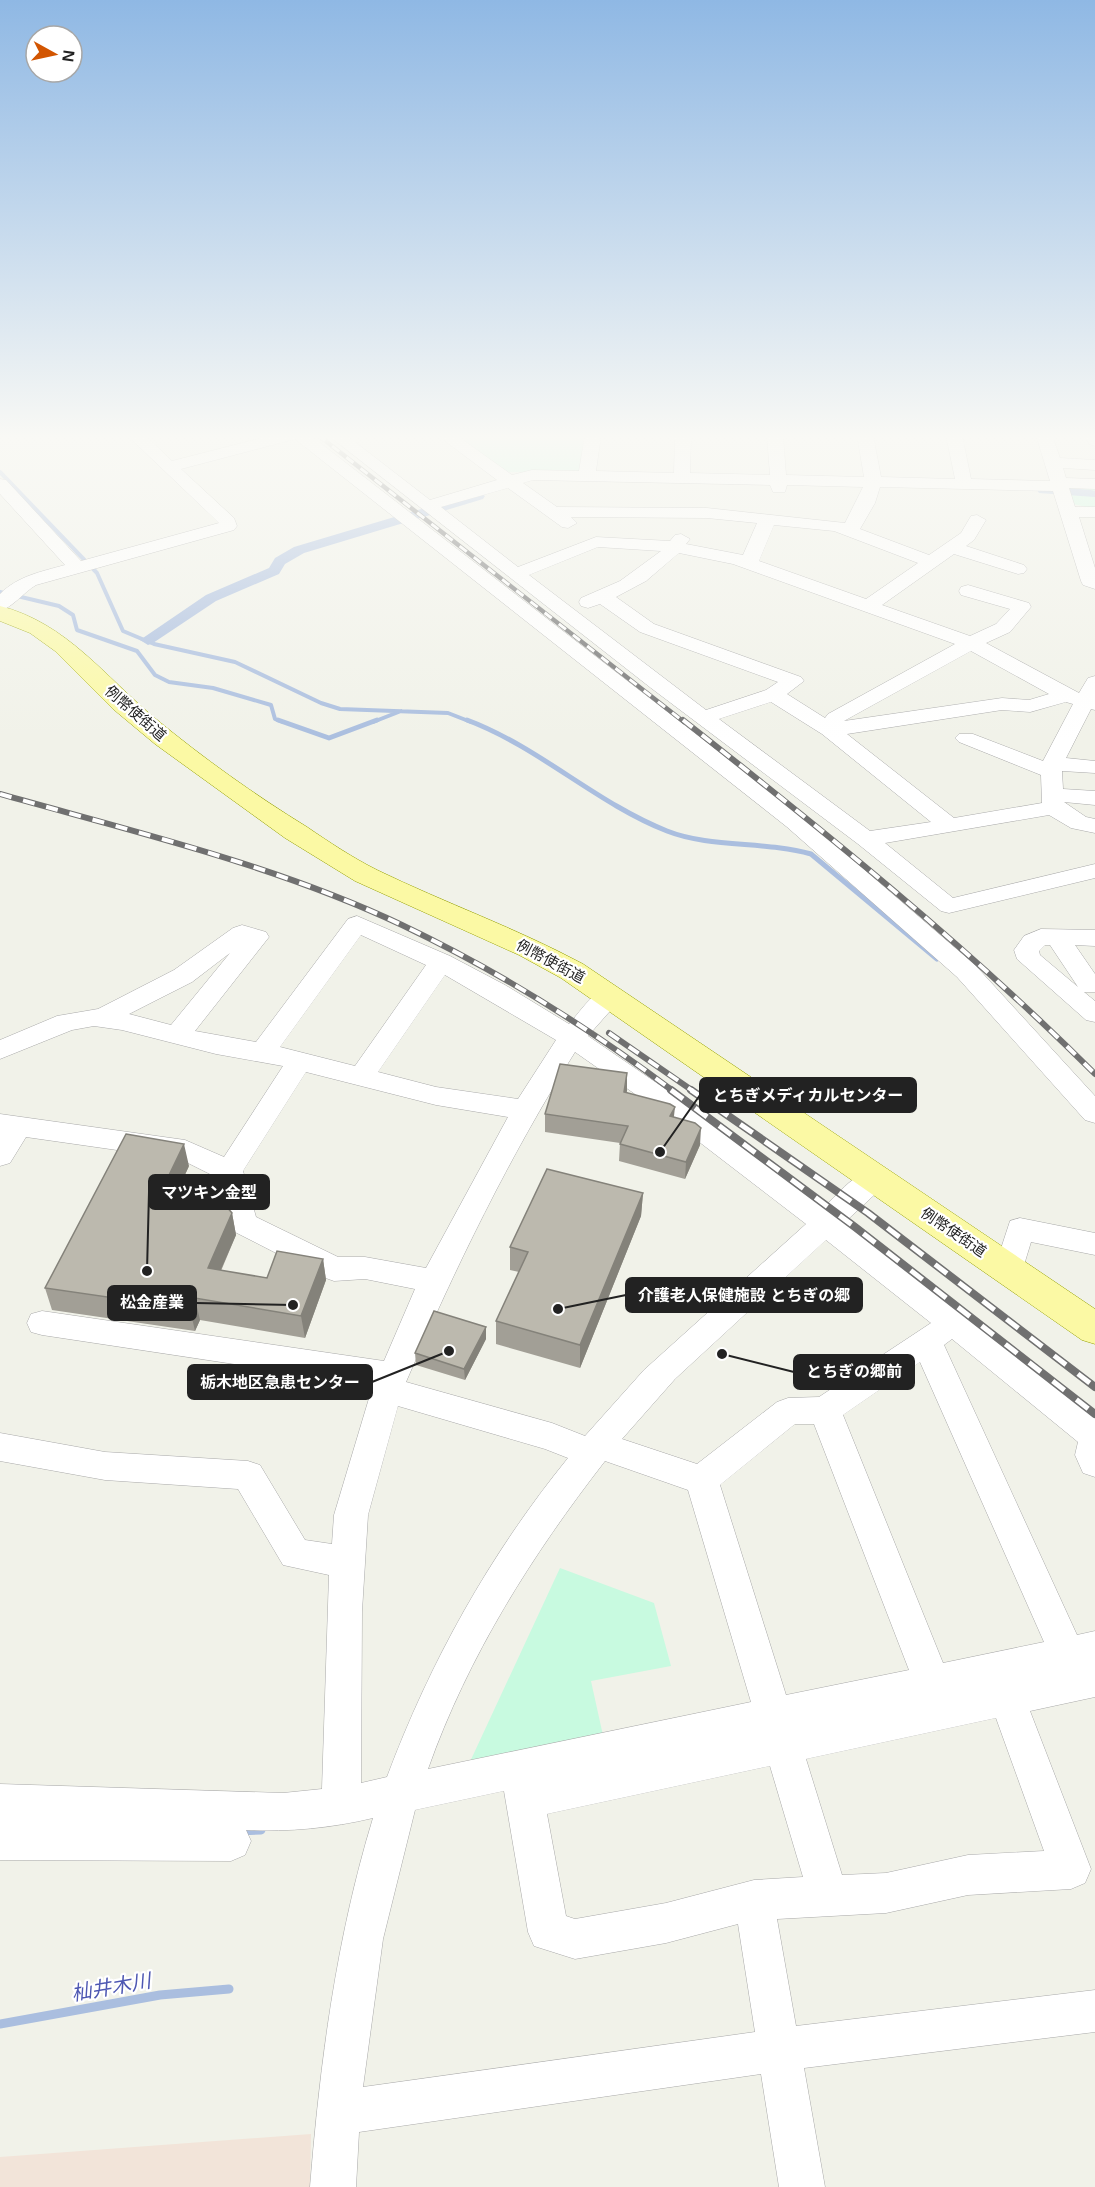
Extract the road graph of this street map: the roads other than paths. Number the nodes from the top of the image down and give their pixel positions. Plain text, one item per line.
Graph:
1 (49, 537) edge
2 (187, 537) edge
3 (433, 537) edge
4 (468, 537) edge
5 (589, 537) edge
6 (683, 537) edge
7 (760, 537) edge
8 (866, 537) edge
9 (966, 537) edge
10 (1076, 537) edge
11 (596, 542) junction
12 (951, 547) junction
13 (675, 548) junction
14 (931, 561) junction
15 (749, 563) junction
16 (76, 567) junction
17 (1018, 569) dead end
18 (516, 574) junction
19 (1095, 583) edge
20 (968, 591) dead end
21 (603, 597) junction
22 (0, 605) edge
23 (868, 606) junction
24 (564, 610) junction
25 (0, 613) edge
26 (971, 643) junction
27 (773, 694) junction
28 (1066, 695) junction
29 (1092, 696) edge
30 (703, 718) junction
31 (829, 730) junction
32 (966, 738) dead end
33 (1095, 767) edge
34 (1052, 768) junction
35 (1095, 798) edge
36 (1053, 802) junction
37 (949, 825) junction
38 (1095, 826) edge
39 (866, 839) junction
40 (1095, 871) edge
41 (1057, 937) junction
42 (1095, 938) edge
43 (441, 962) junction
44 (1090, 985) dead end
45 (609, 996) junction
46 (1095, 1014) edge
47 (101, 1018) junction
48 (177, 1035) junction
49 (570, 1039) junction
50 (0, 1050) edge
51 (263, 1052) junction
52 (298, 1063) junction
53 (361, 1077) junction
54 (525, 1110) junction
55 (1095, 1113) edge
56 (9, 1126) edge
57 (0, 1156) edge
58 (229, 1171) junction
59 (875, 1178) junction
60 (825, 1223) junction
61 (1095, 1244) edge
62 (1009, 1270) junction
63 (434, 1281) junction
64 (42, 1323) dead end
65 (1095, 1329) edge
66 (940, 1332) junction
67 (389, 1382) junction
68 (825, 1410) junction
69 (1095, 1437) edge
70 (0, 1447) edge
71 (595, 1448) junction
72 (1095, 1463) edge
73 (702, 1480) junction
74 (347, 1562) junction
75 (1082, 1651) edge
76 (1095, 1680) edge
77 (932, 1682) junction
78 (1002, 1683) junction
79 (778, 1729) junction
80 (522, 1783) junction
81 (401, 1792) junction
82 (0, 1803) edge
83 (341, 1806) junction
84 (0, 1840) edge
85 (231, 1841) dead end
86 (829, 1897) junction
87 (754, 1900) junction
88 (1095, 2011) edge
89 (779, 2050) junction
90 (338, 2113) junction
91 (333, 2187) edge
92 (802, 2187) edge

1 - 16 street
2 - 16 street
3 - 55 street
4 - 18 street
5 - 11 street
6 - 13 street
7 - 15 street
8 - 14 street
9 - 12 street
10 - 19 street
11 - 13 street
11 - 18 street
12 - 14 street
12 - 17 street
13 - 15 street
13 - 21 street
14 - 23 street
15 - 23 street
16 - 22 street
18 - 24 street
20 - 26 street
21 - 24 street
21 - 27 street
23 - 26 street
24 - 30 street
25 - 45 main road, 例幣使街道
26 - 28 street
26 - 31 street
27 - 30 street
27 - 31 street
28 - 29 street
28 - 31 street
29 - 34 street
30 - 39 street
31 - 37 street
32 - 34 street
33 - 34 street
34 - 36 street
35 - 36 street
36 - 37 street
36 - 38 street
37 - 39 street
39 - 40 street
41 - 42 street
41 - 44 street
41 - 46 street
43 - 49 street
43 - 51 street
43 - 53 street
45 - 49 street
45 - 59 main road, 例幣使街道
47 - 48 street
47 - 48 street
47 - 50 street
48 - 51 street
49 - 54 street
49 - 60 street
51 - 52 street
52 - 53 street
52 - 58 street
53 - 54 street
54 - 63 street
56 - 57 street
56 - 58 street
58 - 63 street
59 - 60 street
59 - 62 main road, 例幣使街道
60 - 66 street
60 - 71 street
61 - 62 street
62 - 65 main road, 例幣使街道
63 - 67 street
64 - 67 street
66 - 68 street
66 - 69 street
66 - 75 street
67 - 71 street
67 - 74 street
68 - 73 street
68 - 77 street
69 - 72 street
70 - 74 street
71 - 73 street
71 - 81 street
73 - 79 street
74 - 83 street
75 - 78 street
76 - 78 street
77 - 78 street
77 - 79 street
78 - 79 street
78 - 86 street
79 - 80 street
79 - 86 street
80 - 81 street
80 - 87 street
81 - 83 street
81 - 90 street
82 - 83 street
84 - 85 street
86 - 87 street
87 - 89 street
88 - 89 street
89 - 90 street
89 - 92 street
90 - 91 street

